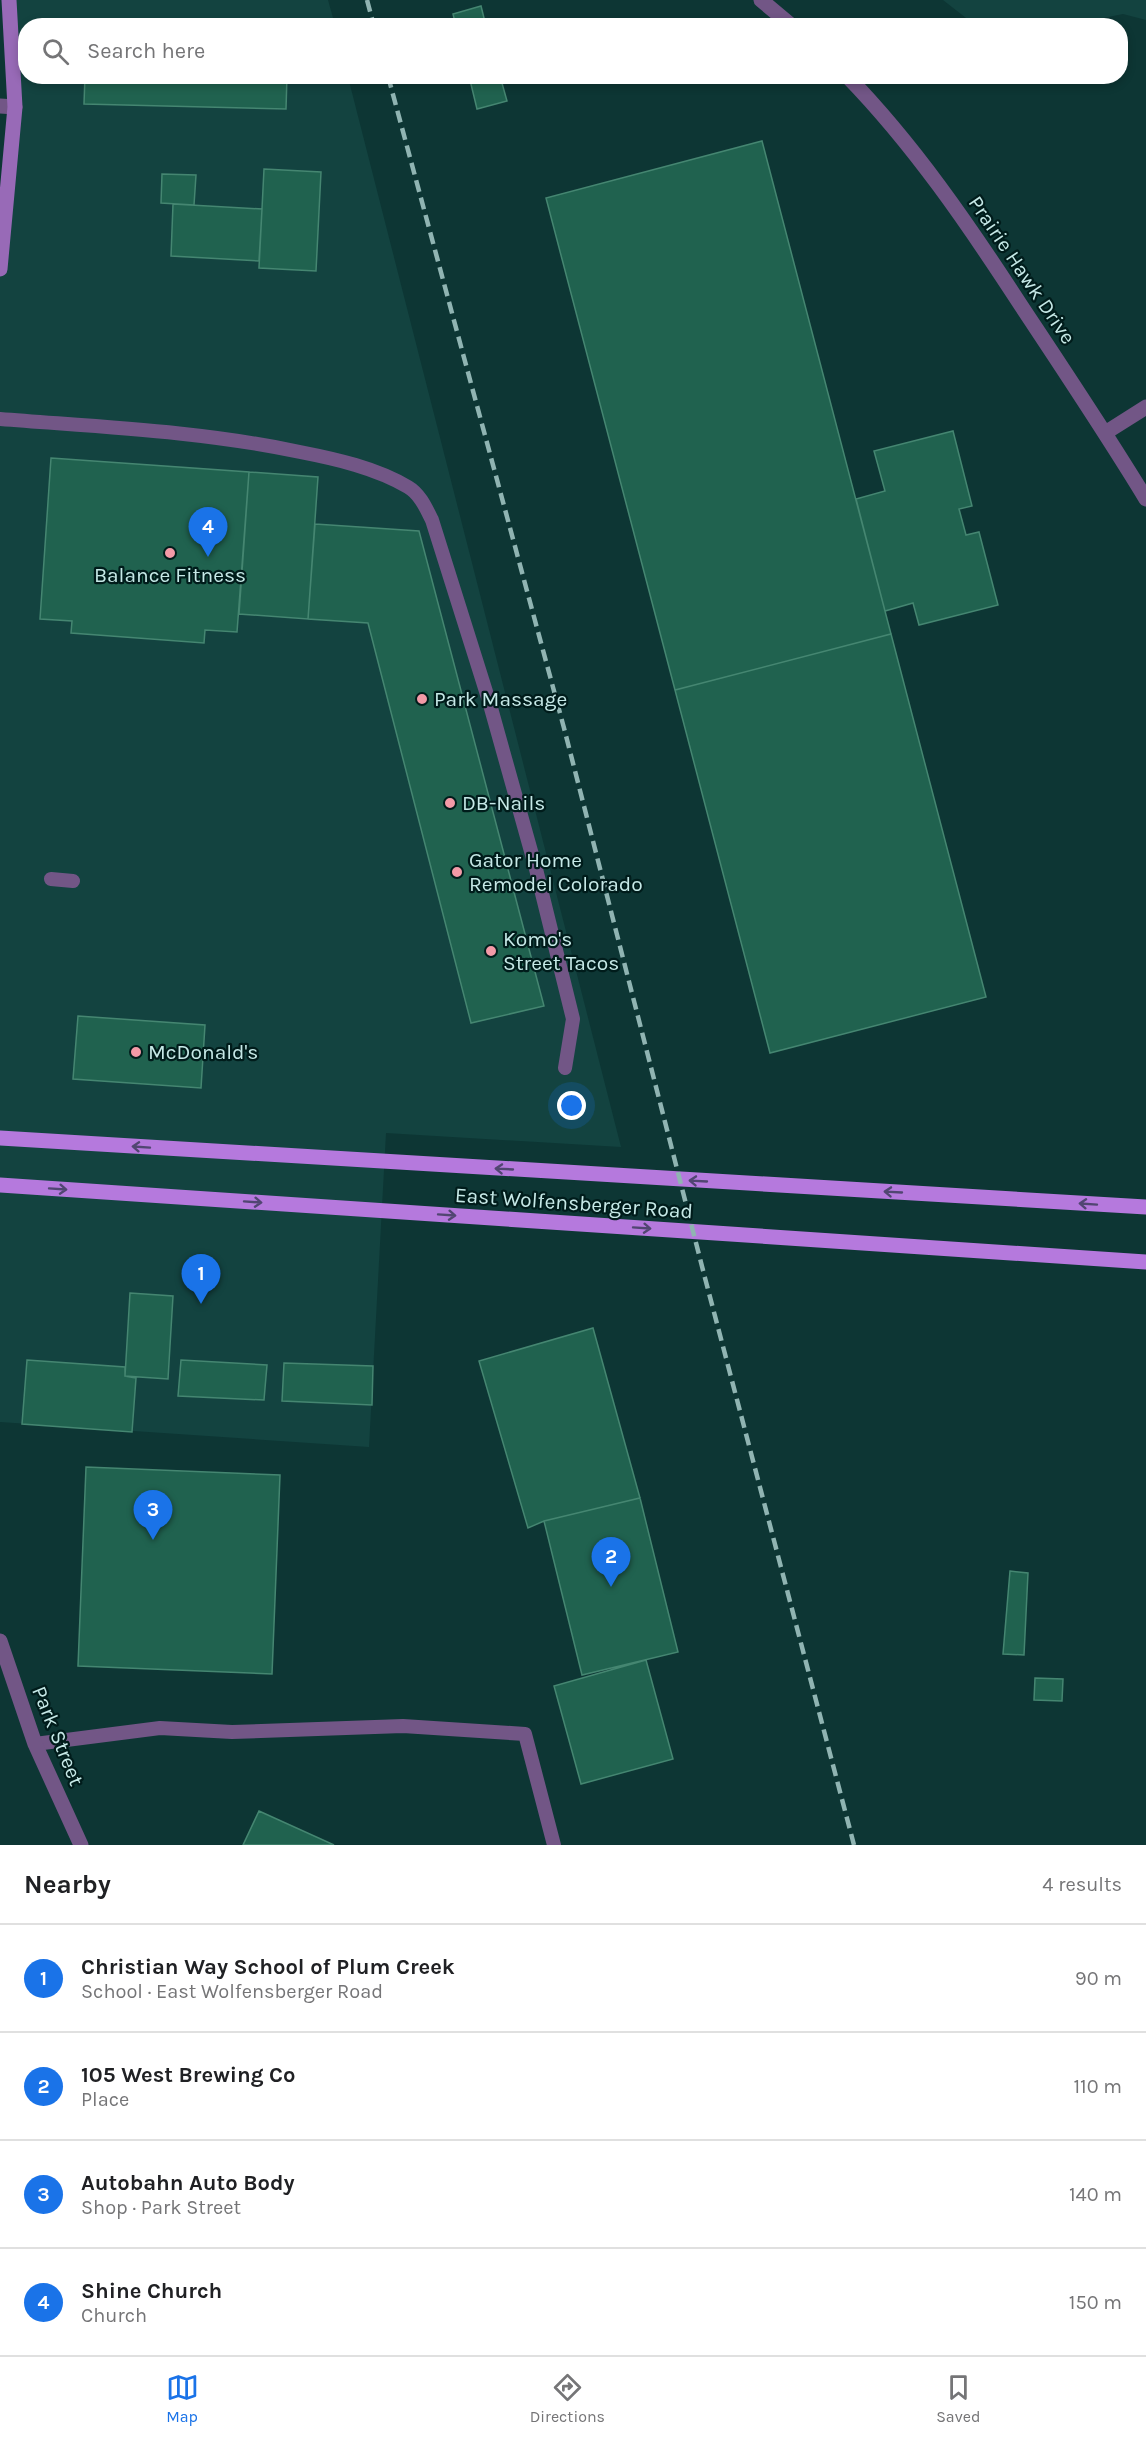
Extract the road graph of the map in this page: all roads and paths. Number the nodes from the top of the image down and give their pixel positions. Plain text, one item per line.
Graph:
1 (9, 0) edge
2 (761, 0) edge
3 (782, 18) edge
4 (854, 84) edge
5 (8, 106) edge
6 (2, 237) edge
7 (0, 269) edge
8 (1146, 407) edge
9 (0, 419) edge
10 (1105, 433) junction
11 (1146, 499) edge
12 (51, 879) dead end
13 (73, 881) dead end
14 (564, 1068) dead end
15 (0, 1138) edge
16 (0, 1185) edge
17 (1146, 1208) edge
18 (1146, 1262) edge
19 (0, 1641) edge
20 (35, 1744) junction
21 (81, 1845) edge
22 (554, 1845) edge

1 - 5 street
2 - 3 street
4 - 10 street, Prairie Hawk Drive
5 - 6 street
6 - 7 street
8 - 10 street
9 - 14 lane
10 - 11 street, Prairie Hawk Drive
12 - 13 lane
17 -> 15 main road, East Wolfensberger Road
16 -> 18 main road, East Wolfensberger Road
19 - 20 street, Park Street
20 - 21 street, Park Street
20 - 22 lane

